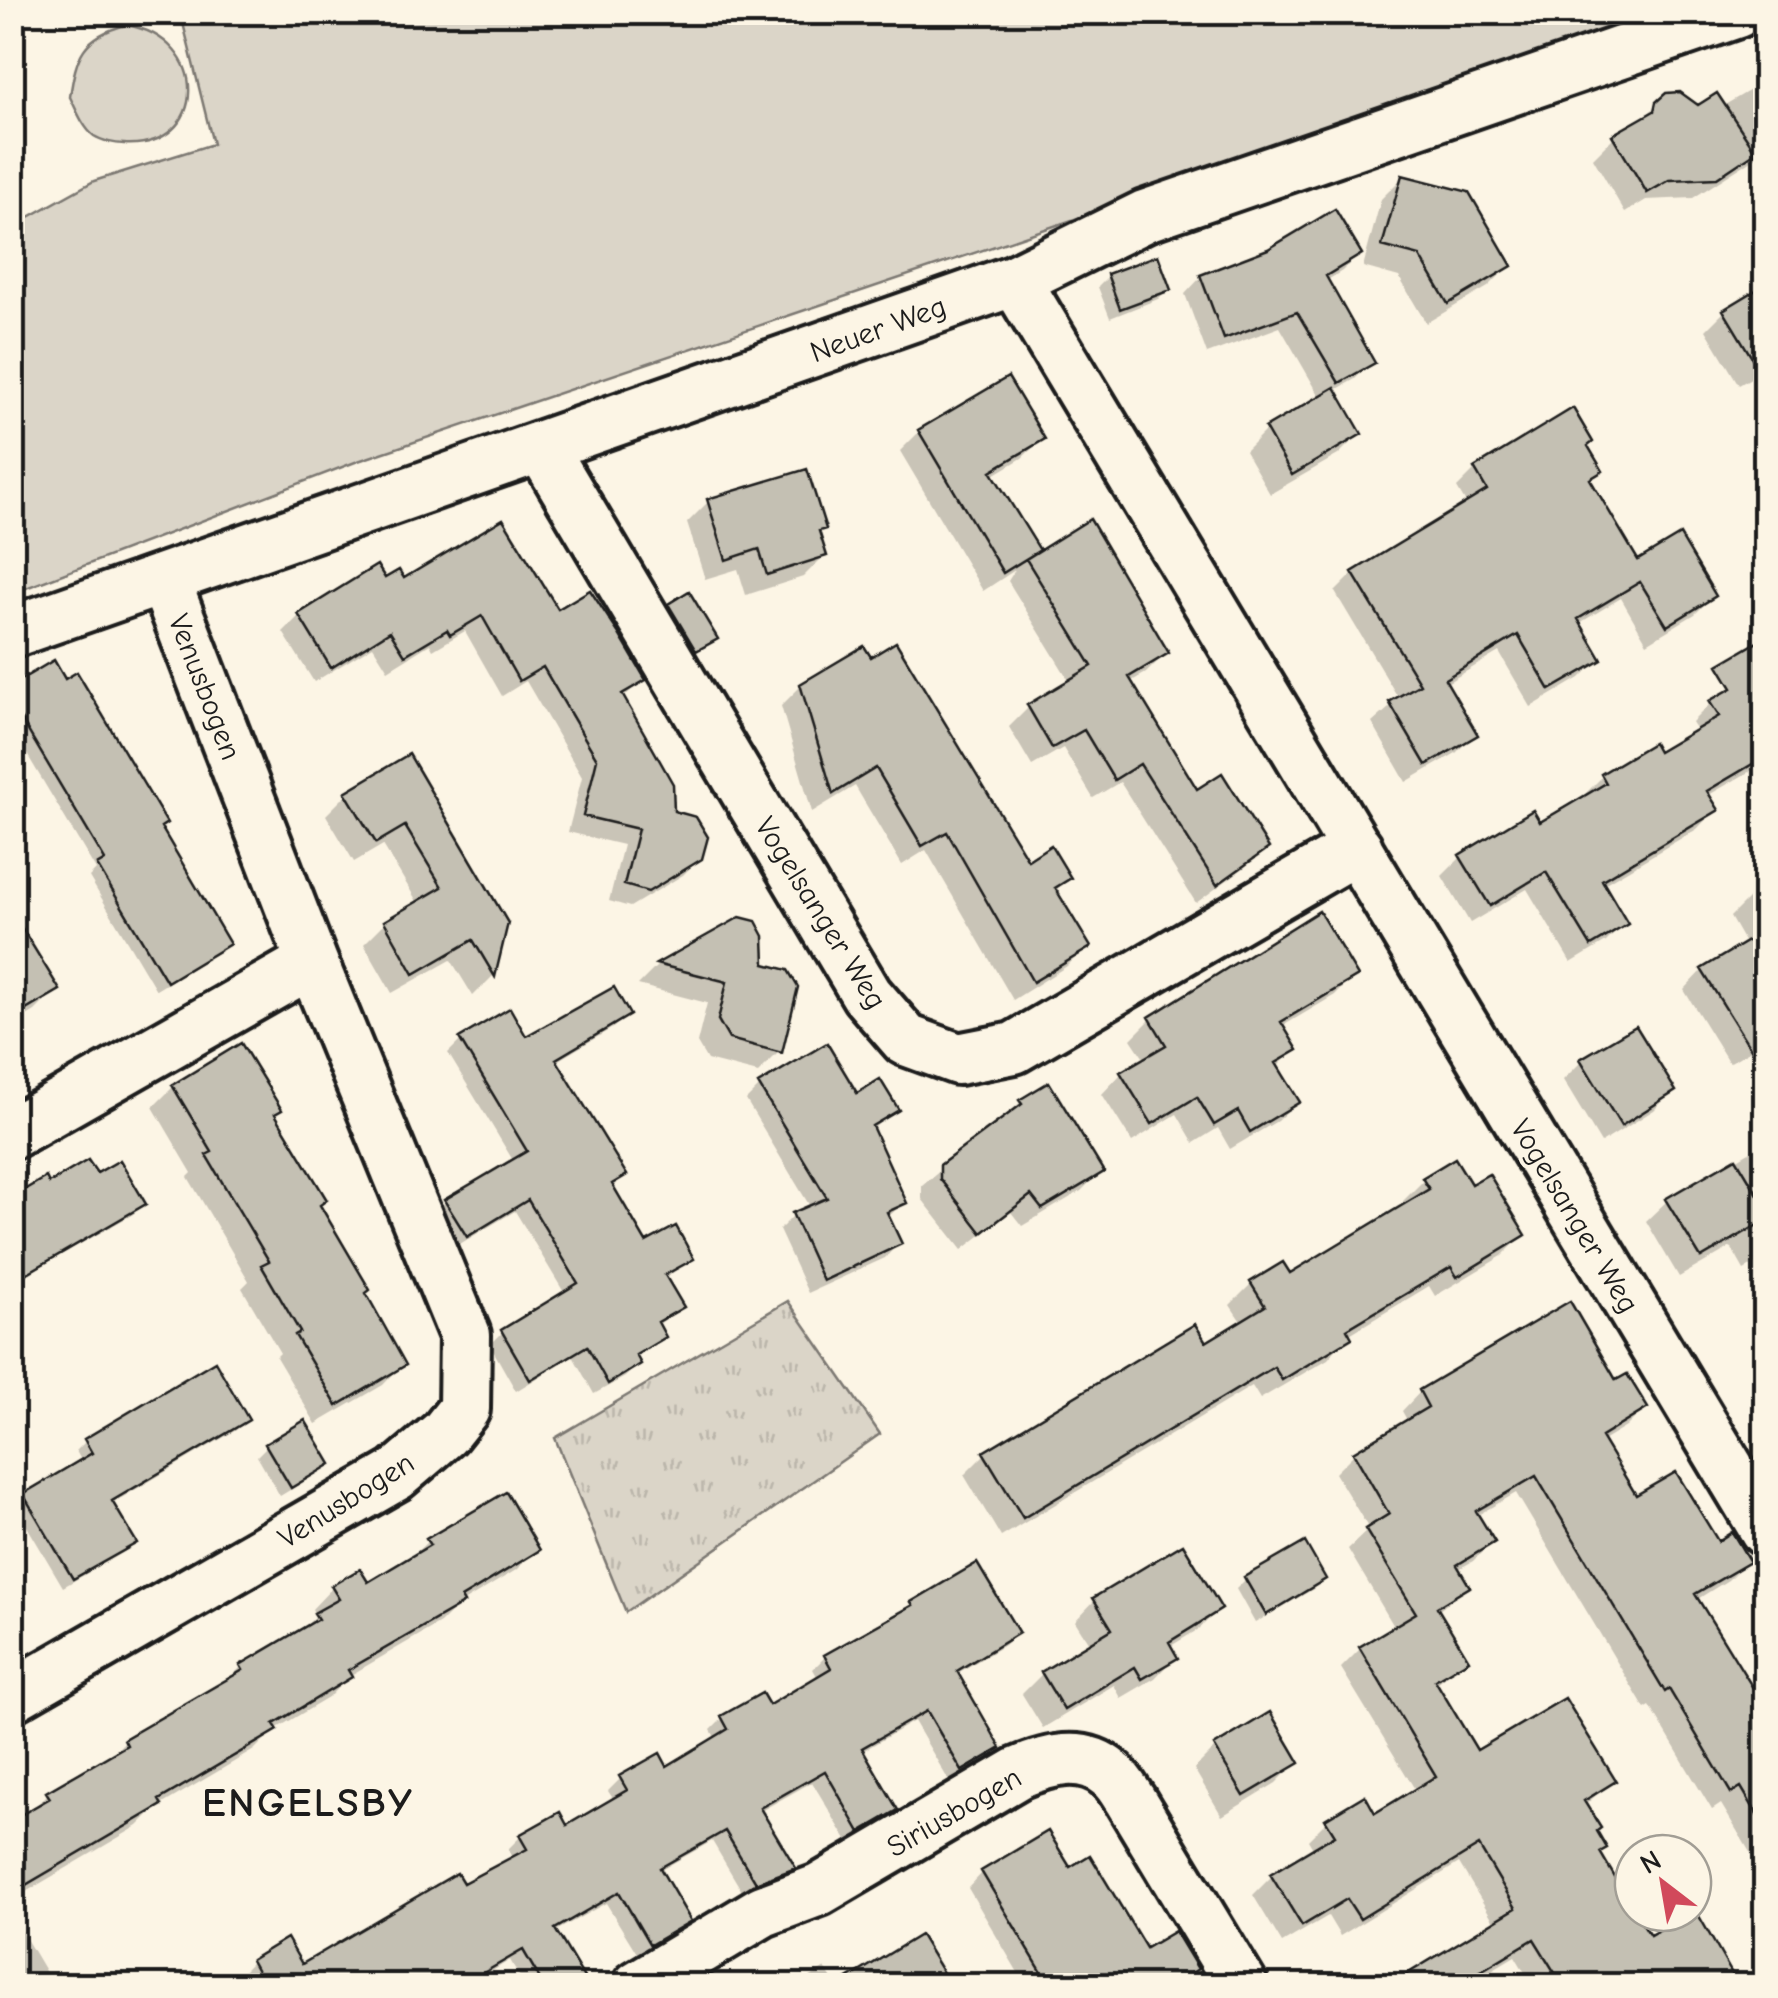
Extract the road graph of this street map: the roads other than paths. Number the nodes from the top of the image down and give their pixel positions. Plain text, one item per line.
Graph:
1 (1737, 12) edge
2 (1015, 280) junction
3 (542, 448) junction
4 (164, 578) junction
5 (12, 632) edge
6 (1357, 848) junction
7 (312, 962) junction
8 (12, 1133) edge
9 (1766, 1531) edge
10 (12, 1696) edge
11 (638, 1986) edge
12 (1242, 1986) edge

1 - 2 street, Neuer Weg
2 - 3 street, Neuer Weg
2 - 6 street, Vogelsanger Weg
3 - 4 street, Neuer Weg
3 - 6 street, Vogelsanger Weg
4 - 5 street, Neuer Weg
4 - 7 street, Venusbogen
6 - 9 street, Vogelsanger Weg
7 - 8 street
7 - 10 street, Venusbogen
11 - 12 street, Siriusbogen

